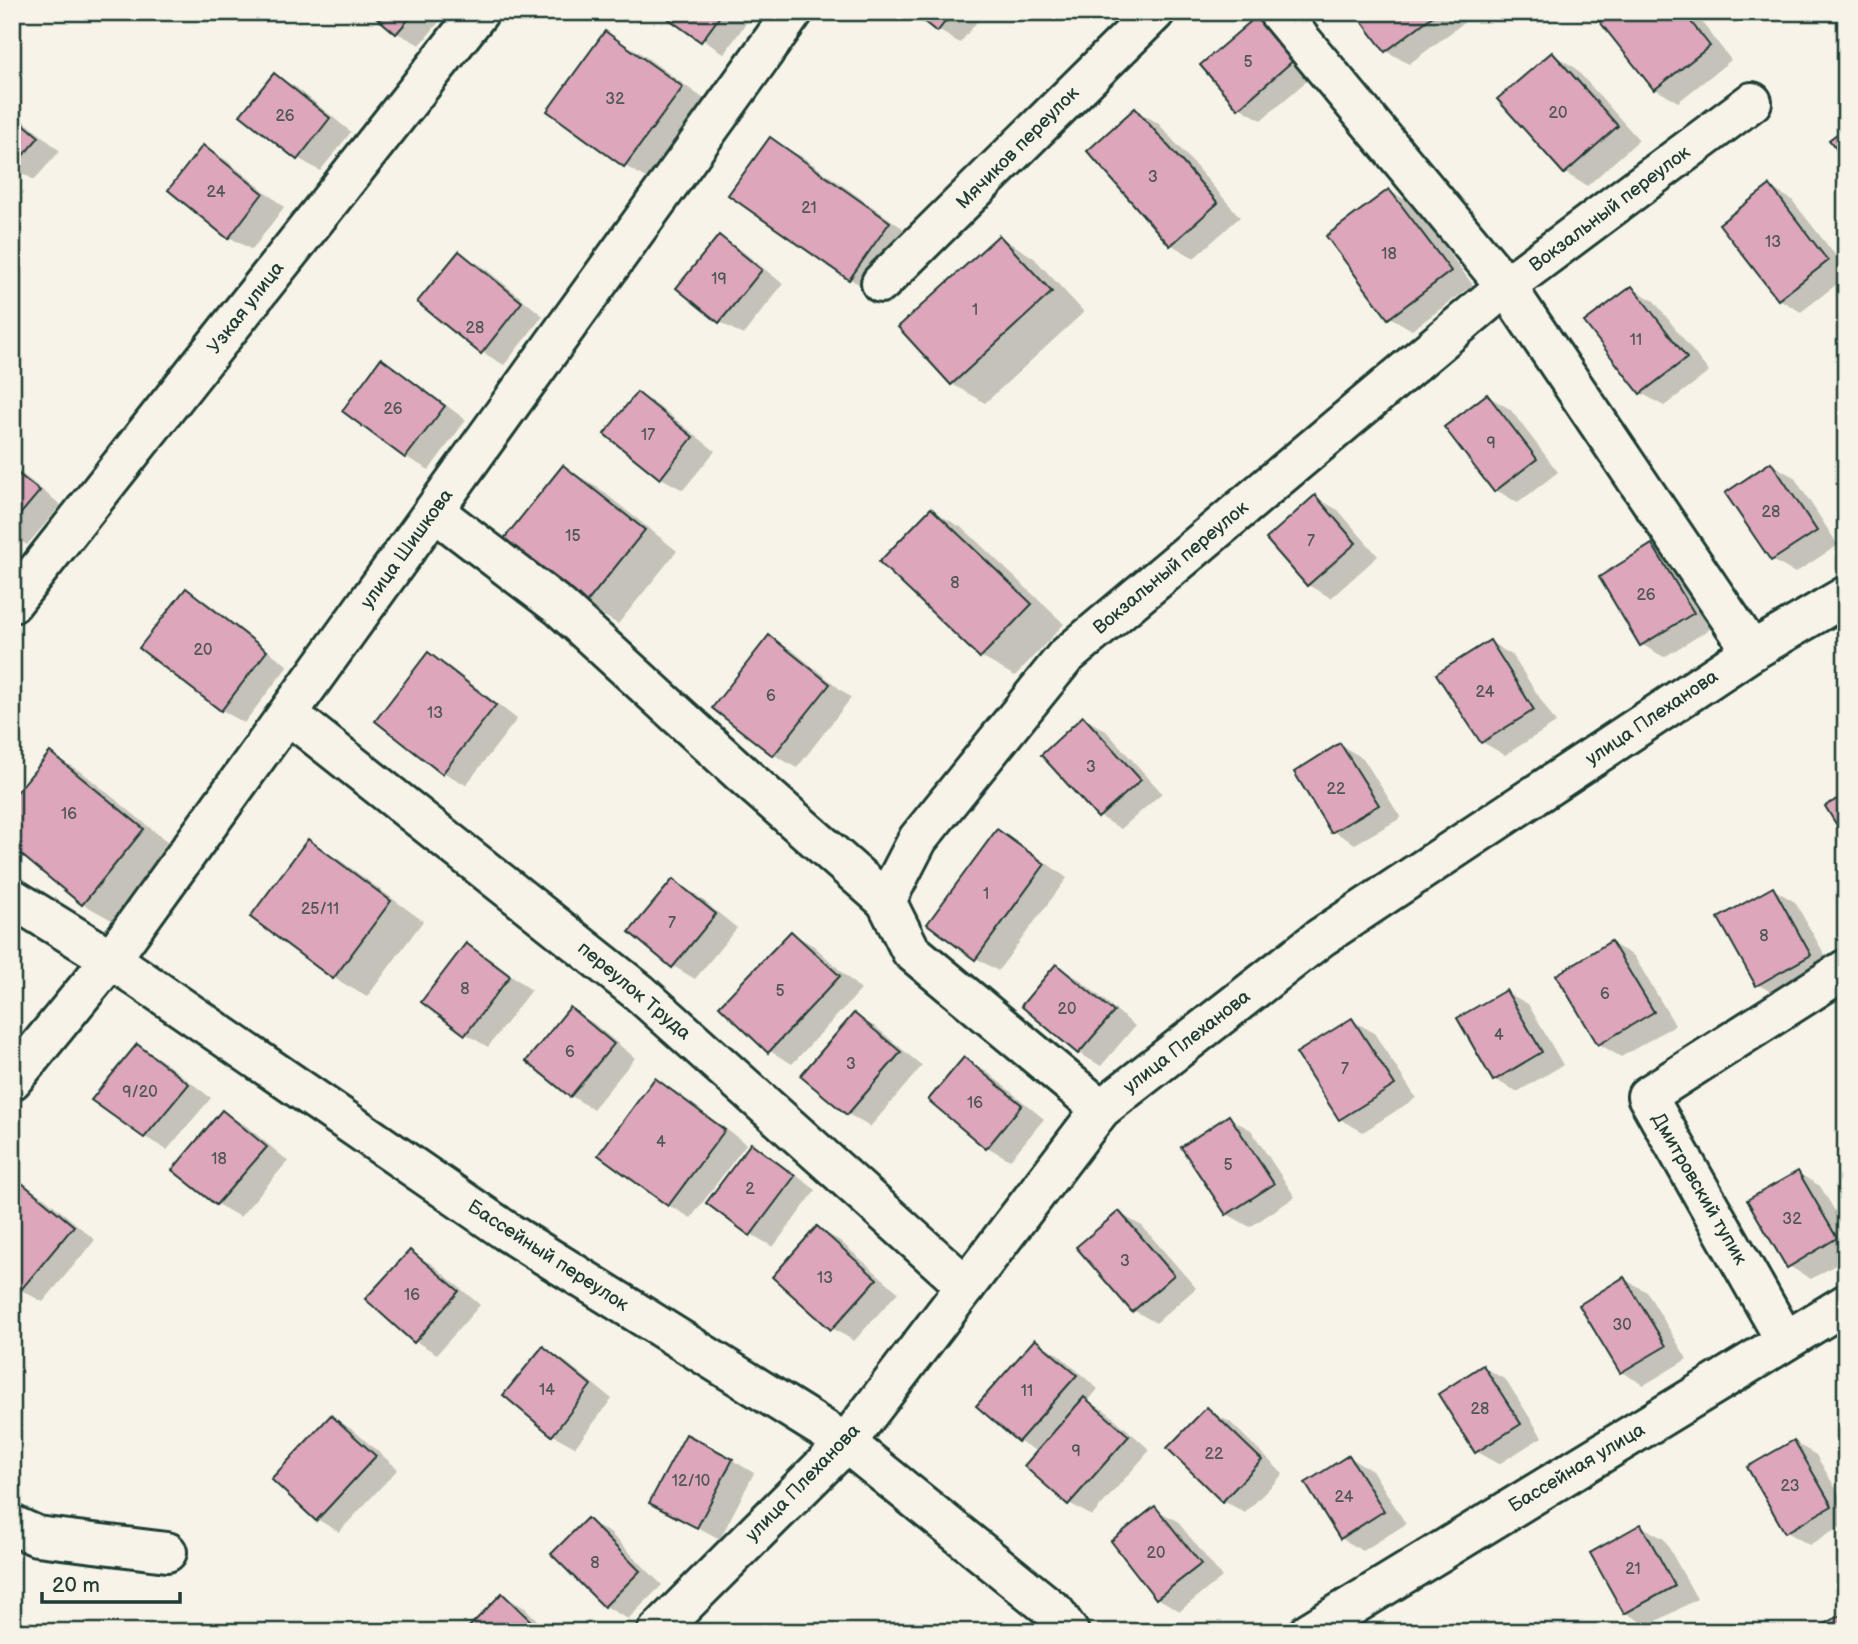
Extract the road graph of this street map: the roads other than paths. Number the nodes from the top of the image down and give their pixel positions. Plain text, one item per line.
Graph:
1 (480, 12) edge
2 (793, 12) edge
3 (1155, 12) edge
4 (1278, 12) edge
5 (1752, 102) dead end
6 (881, 284) dead end
7 (1506, 286) junction
8 (434, 512) junction
9 (1846, 596) edge
10 (12, 603) edge
11 (1752, 651) junction
12 (288, 714) junction
13 (12, 898) edge
14 (886, 901) junction
15 (111, 959) junction
16 (1846, 969) edge
17 (12, 1080) edge
18 (1101, 1109) junction
19 (966, 1286) junction
20 (1846, 1304) edge
21 (1785, 1340) junction
22 (846, 1443) junction
23 (12, 1525) edge
24 (167, 1552) dead end
25 (657, 1632) edge
26 (1069, 1632) edge
27 (1309, 1632) edge

1 - 10 street, Узкая улица
2 - 8 street, улица Шишкова
3 - 6 street, Мячиков переулок
4 - 7 street
5 - 7 street, Вокзальный переулок
7 - 11 street
7 - 14 street, Вокзальный переулок
8 - 12 street, улица Шишкова
8 - 14 street
9 - 11 street, улица Плеханова
11 - 18 street, улица Плеханова
12 - 15 street, улица Шишкова
12 - 19 street, переулок Труда
13 - 15 street, Бассейный переулок
14 - 18 street
15 - 17 street, улица Шишкова
15 - 22 street, Бассейный переулок
16 - 21 street, Дмитровский тупик
18 - 19 street, улица Плеханова
19 - 22 street, улица Плеханова
20 - 21 street, Бассейная улица
21 - 27 street, Бассейная улица
22 - 25 street, улица Плеханова
22 - 26 street, Бассейный переулок
23 - 24 street

